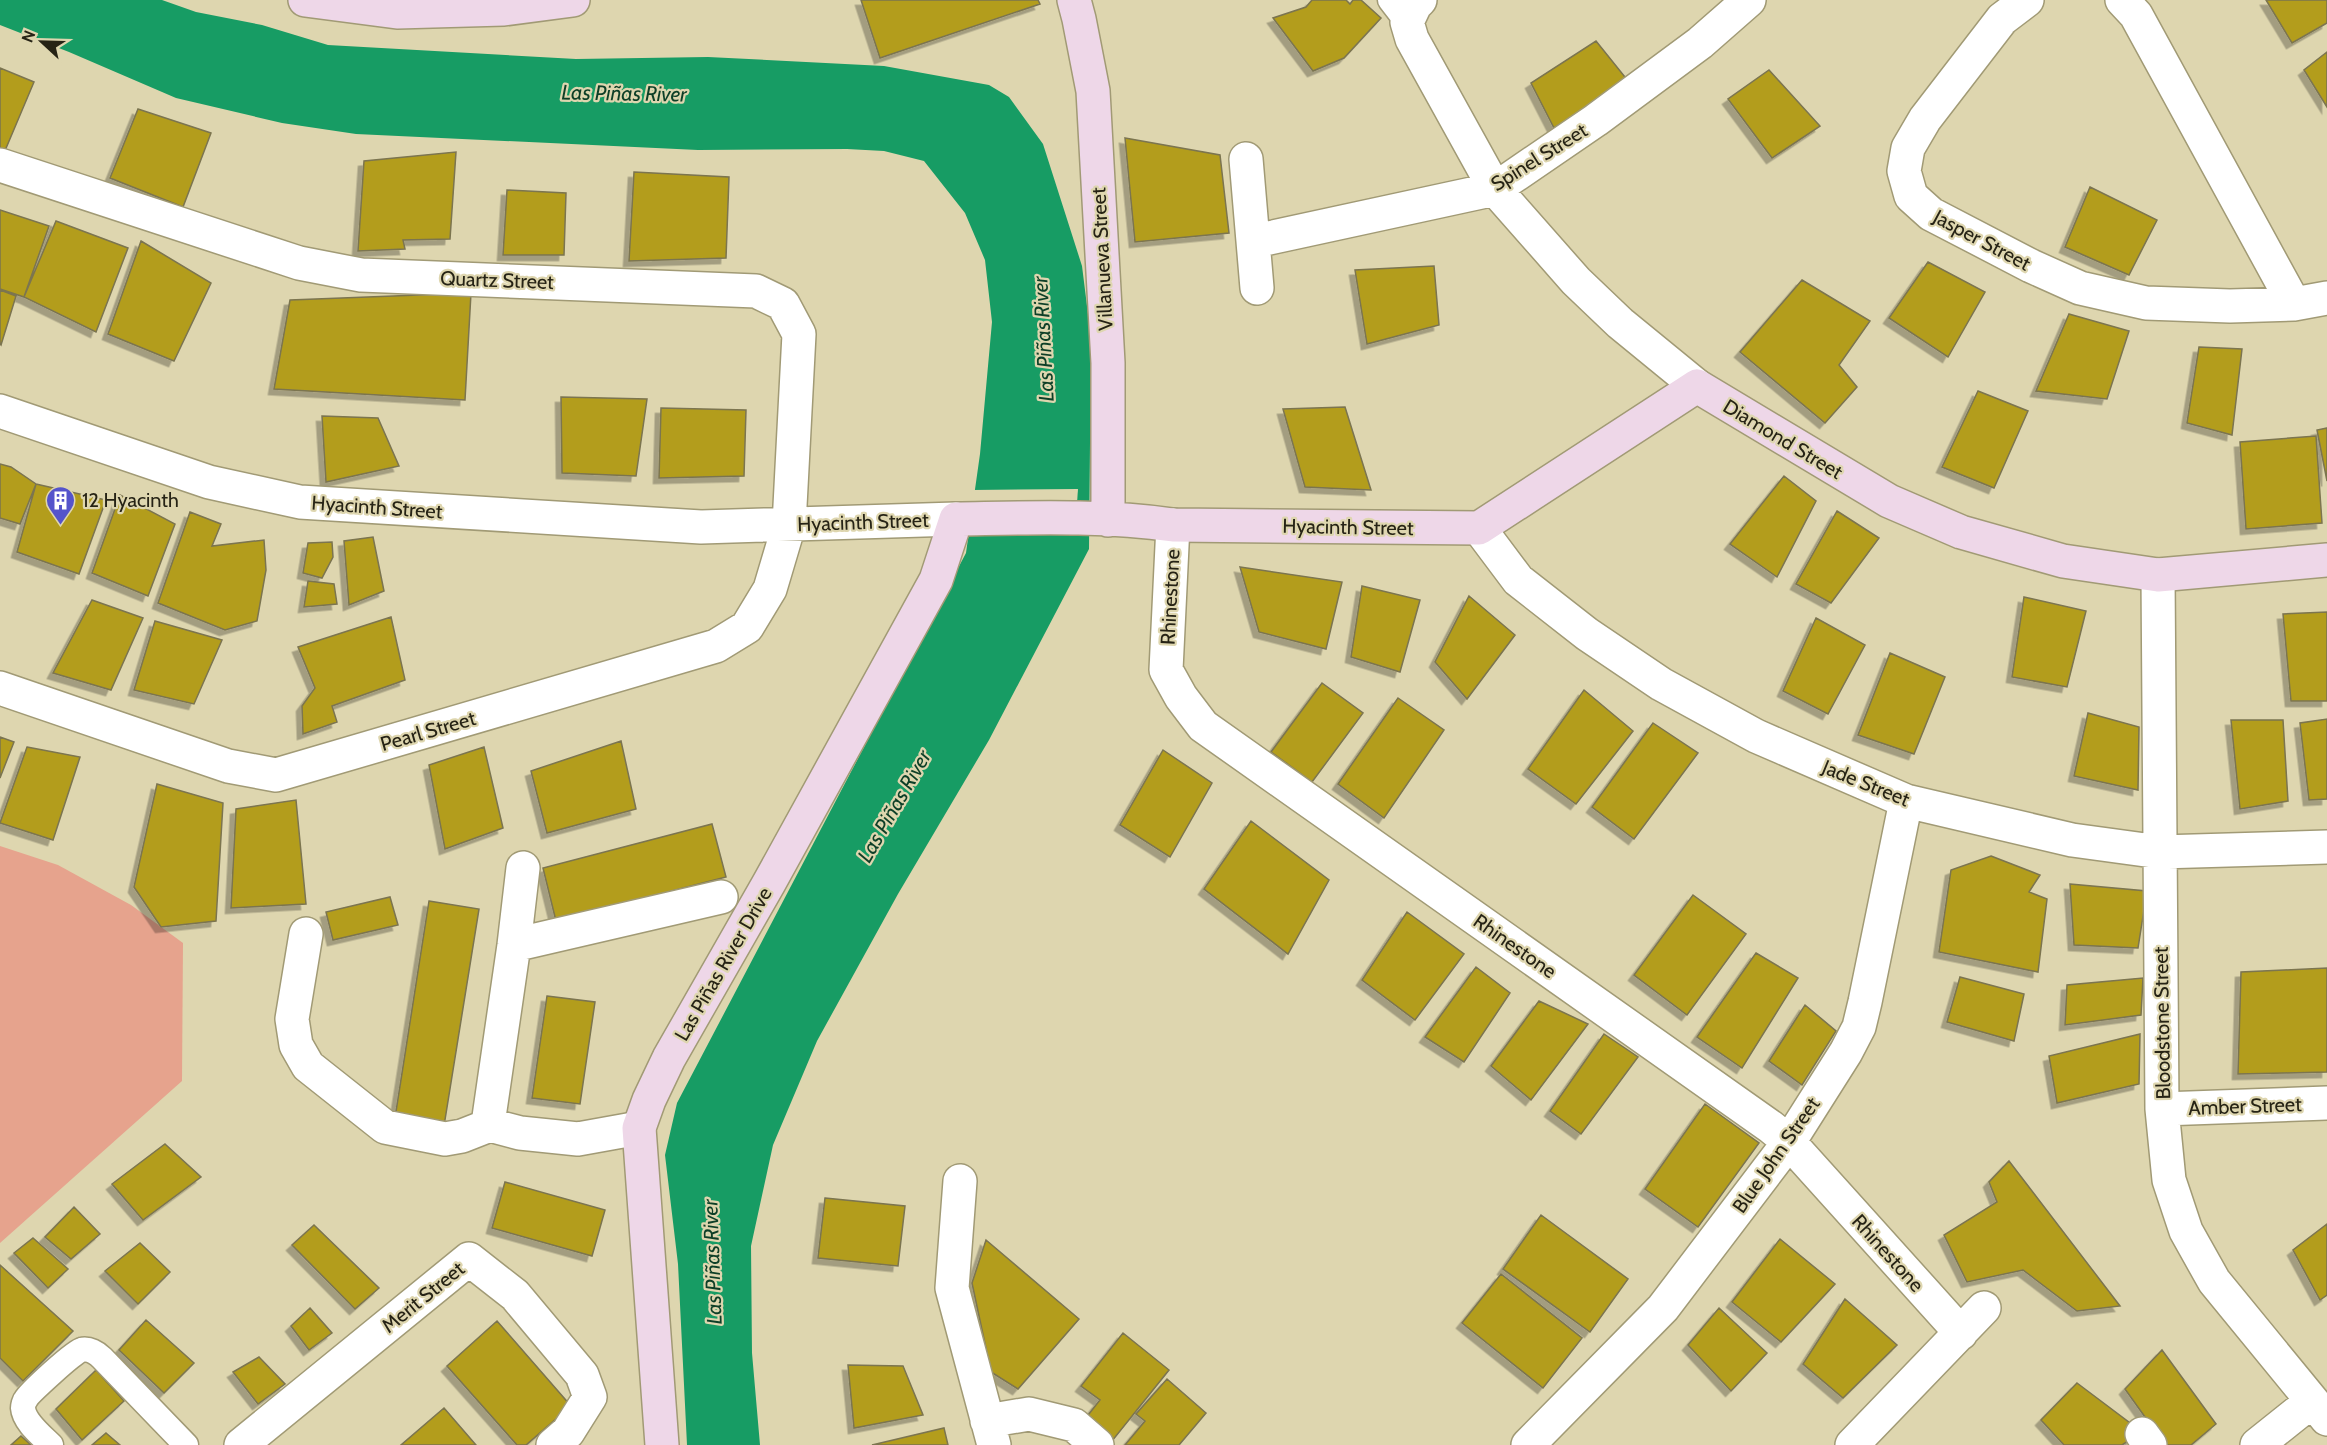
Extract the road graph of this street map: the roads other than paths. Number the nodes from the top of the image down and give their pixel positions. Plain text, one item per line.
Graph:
1 (305, 0) edge
2 (573, 0) edge
3 (1074, 0) edge
4 (1749, 0) edge
5 (2027, 0) edge
6 (2122, 0) edge
7 (1406, 7) edge
8 (1246, 159) dead end
9 (0, 165) edge
10 (1495, 189) junction
11 (1255, 241) junction
12 (1257, 288) dead end
13 (2327, 298) edge
14 (2294, 304) junction
15 (1697, 386) junction
16 (0, 411) edge
17 (964, 519) junction
18 (1101, 519) junction
19 (789, 525) junction
20 (1173, 525) junction
21 (1479, 528) junction
22 (2327, 560) edge
23 (2158, 575) junction
24 (0, 687) edge
25 (1906, 801) junction
26 (2327, 847) edge
27 (2160, 852) junction
28 (523, 868) dead end
29 (721, 897) dead end
30 (306, 934) dead end
31 (514, 945) junction
32 (2327, 1102) edge
33 (2162, 1109) junction
34 (490, 1125) junction
35 (639, 1128) junction
36 (1789, 1142) junction
37 (960, 1181) dead end
38 (1984, 1308) dead end
39 (1961, 1333) junction
40 (2319, 1410) edge
41 (991, 1433) edge
42 (51, 1445) edge
43 (186, 1445) edge
44 (241, 1445) edge
45 (553, 1445) edge
46 (662, 1445) edge
47 (1096, 1445) edge
48 (1528, 1445) edge
49 (1852, 1445) edge
50 (2257, 1445) edge

1 - 2 street
3 - 18 street, Villanueva Street
4 - 10 street, Spinel Street
5 - 14 street, Jasper Street
6 - 14 street
7 - 10 street, Diamond Street
8 - 11 street
9 - 19 street, Quartz Street
10 - 11 street, Spinel Street
10 - 15 street, Diamond Street
11 - 12 street
13 - 14 street, Jasper Street
15 - 21 street
15 - 23 street, Diamond Street
16 - 19 street, Hyacinth Street
17 - 18 street, Hyacinth Street
17 - 19 street, Hyacinth Street
17 - 35 street, Las Piñas River Drive
18 - 20 street, Hyacinth Street
19 - 24 street, Pearl Street
20 - 21 street, Hyacinth Street
20 - 36 street, Rhinestone
21 - 25 street, Jade Street
22 - 23 street, Diamond Street
23 - 27 street, Bloodstone Street
25 - 27 street, Jade Street
25 - 36 street, Blue John Street
26 - 27 street, Jade Street
27 - 33 street, Bloodstone Street
28 - 31 street
29 - 31 street
30 - 34 street
31 - 34 street
32 - 33 street, Amber Street
33 - 40 street, Bloodstone Street
34 - 35 street
35 - 46 street, Las Piñas River Drive
36 - 39 street, Rhinestone
36 - 48 street, Blue John Street
37 - 41 street
38 - 39 street
39 - 49 street
40 - 50 street
41 - 47 street
42 - 43 lane
44 - 45 street, Merit Street

